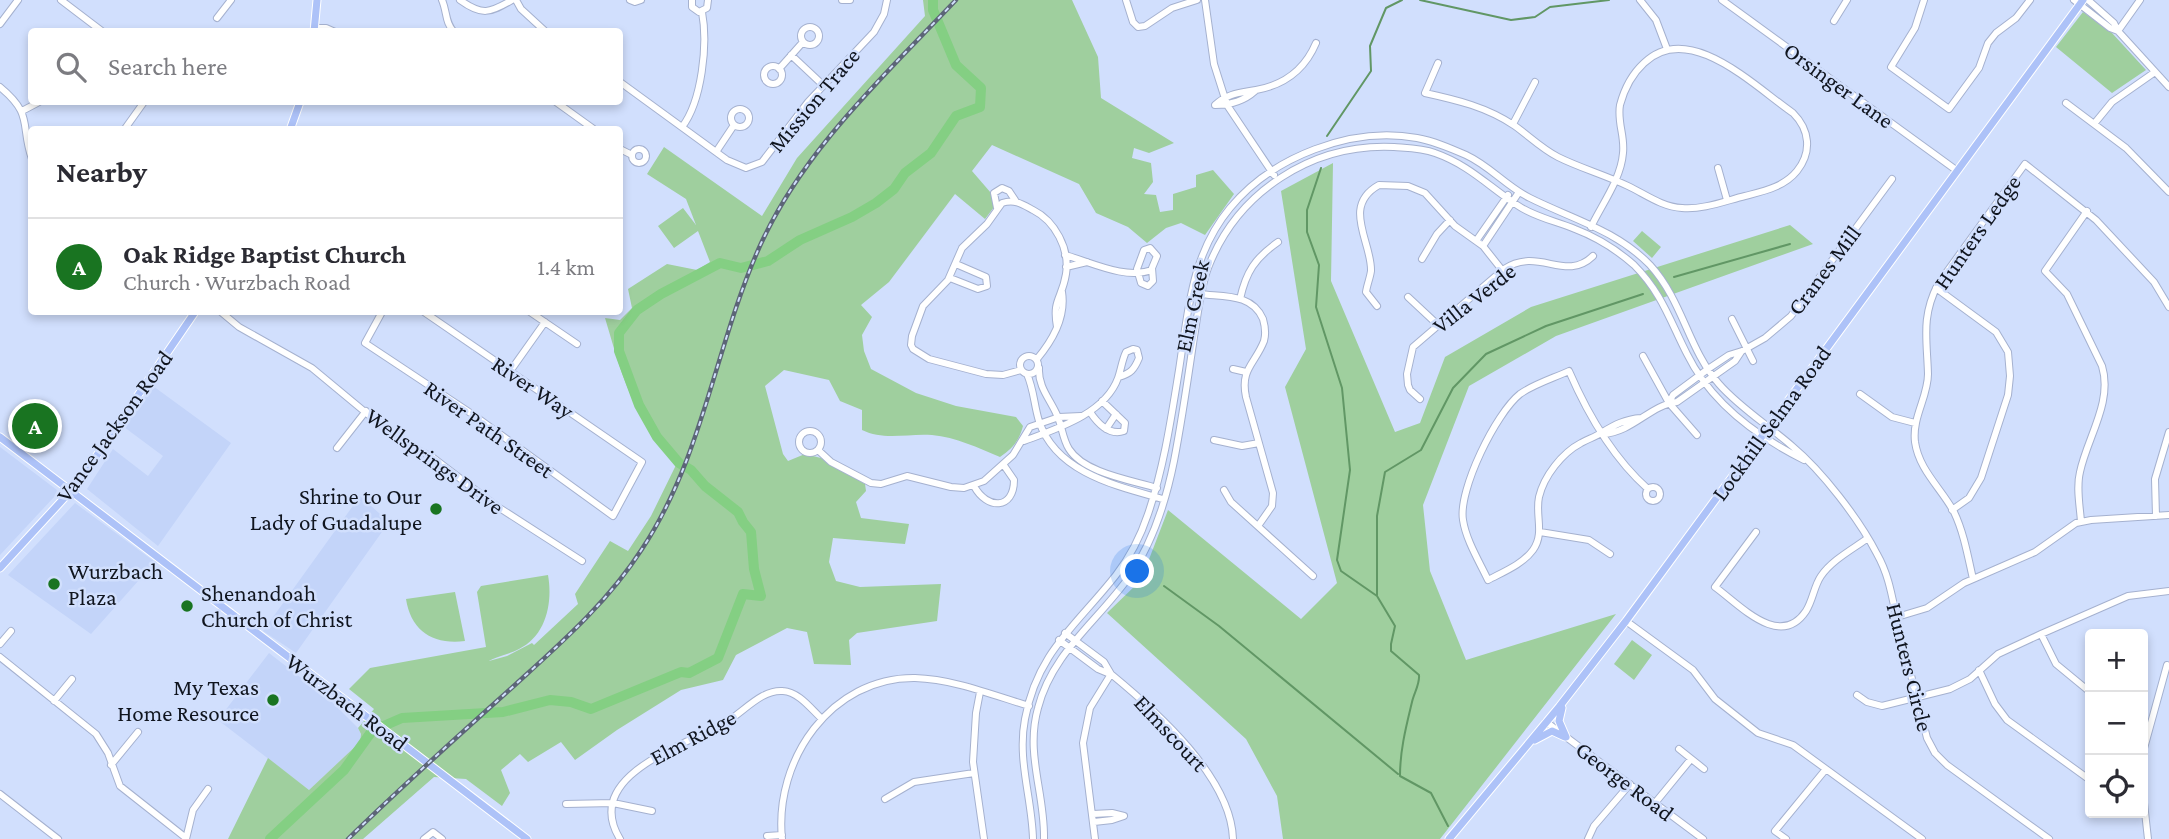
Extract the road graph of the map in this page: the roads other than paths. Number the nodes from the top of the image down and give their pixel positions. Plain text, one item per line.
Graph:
1 (18, 0) edge
2 (61, 0) edge
3 (231, 0) edge
4 (317, 0) edge
5 (442, 0) edge
6 (460, 0) edge
7 (514, 0) edge
8 (630, 0) edge
9 (641, 0) edge
10 (692, 0) edge
11 (708, 0) edge
12 (842, 0) edge
13 (850, 0) edge
14 (887, 0) edge
15 (1126, 0) edge
16 (1198, 0) edge
17 (1205, 0) edge
18 (1640, 0) edge
19 (1722, 0) edge
20 (1847, 0) edge
21 (1924, 0) edge
22 (2030, 0) edge
23 (2140, 0) edge
24 (2081, 1) edge
25 (702, 12) junction
26 (217, 18) dead end
27 (1834, 20) dead end
28 (0, 24) edge
29 (98, 28) edge
30 (314, 28) edge
31 (451, 28) edge
32 (542, 28) edge
33 (2118, 31) junction
34 (803, 42) dead end
35 (1316, 43) dead end
36 (1667, 49) junction
37 (791, 55) junction
38 (1437, 63) dead end
39 (779, 69) dead end
40 (2155, 72) junction
41 (1535, 82) dead end
42 (623, 84) edge
43 (823, 85) junction
44 (0, 87) edge
45 (2169, 87) edge
46 (1255, 90) junction
47 (1224, 97) junction
48 (2066, 103) dead end
49 (33, 105) edge
50 (142, 105) edge
51 (299, 105) edge
52 (560, 105) edge
53 (1227, 105) junction
54 (22, 111) junction
55 (1513, 124) junction
56 (2094, 124) junction
57 (734, 125) dead end
58 (127, 126) edge
59 (291, 126) edge
60 (589, 126) edge
61 (682, 127) junction
62 (28, 140) edge
63 (623, 150) edge
64 (716, 152) junction
65 (632, 155) dead end
66 (1718, 168) dead end
67 (1956, 170) junction
68 (1272, 172) junction
69 (1277, 179) junction
70 (1892, 179) dead end
71 (1615, 180) junction
72 (1516, 190) junction
73 (2169, 192) edge
74 (1015, 200) junction
75 (1510, 200) junction
76 (1727, 200) junction
77 (997, 208) junction
78 (2087, 211) junction
79 (1450, 220) junction
80 (1592, 225) junction
81 (1588, 234) junction
82 (1476, 241) junction
83 (1278, 242) dead end
84 (1483, 246) junction
85 (1065, 255) junction
86 (1593, 256) dead end
87 (1422, 259) dead end
88 (1087, 262) junction
89 (956, 264) junction
90 (1066, 267) junction
91 (1152, 270) junction
92 (1502, 270) junction
93 (979, 274) junction
94 (1137, 274) junction
95 (950, 278) junction
96 (973, 288) junction
97 (1936, 288) junction
98 (1191, 293) junction
99 (1201, 294) junction
100 (1408, 297) dead end
101 (1240, 299) junction
102 (1377, 306) dead end
103 (2169, 307) edge
104 (193, 315) edge
105 (225, 315) edge
106 (380, 315) edge
107 (428, 315) edge
108 (534, 315) edge
109 (1732, 319) dead end
110 (545, 322) junction
111 (1438, 325) junction
112 (577, 344) dead end
113 (1744, 350) junction
114 (1643, 356) dead end
115 (1037, 359) junction
116 (1753, 361) dead end
117 (1039, 368) junction
118 (1233, 369) dead end
119 (1709, 369) junction
120 (511, 370) junction
121 (1024, 372) junction
122 (1246, 372) junction
123 (1119, 377) junction
124 (1699, 377) junction
125 (1714, 377) junction
126 (1704, 384) junction
127 (1860, 394) dead end
128 (1420, 399) dead end
129 (1102, 401) junction
130 (1669, 403) junction
131 (366, 411) junction
132 (1090, 412) junction
133 (1116, 414) junction
134 (1081, 416) junction
135 (1059, 417) junction
136 (1040, 422) junction
137 (1915, 423) junction
138 (1768, 426) junction
139 (1061, 427) junction
140 (1105, 429) junction
141 (1044, 432) junction
142 (2169, 432) edge
143 (1601, 434) junction
144 (1697, 435) dead end
145 (1761, 435) junction
146 (0, 438) edge
147 (1214, 440) dead end
148 (1024, 441) junction
149 (1259, 443) junction
150 (337, 448) dead end
151 (818, 450) dead end
152 (642, 461) joint
153 (1809, 463) junction
154 (1003, 464) junction
155 (974, 486) junction
156 (1156, 487) junction
157 (1648, 489) dead end
158 (1224, 490) dead end
159 (72, 491) junction
160 (1166, 491) junction
161 (1153, 496) junction
162 (1163, 499) junction
163 (1952, 510) junction
164 (2169, 515) edge
165 (2157, 516) junction
166 (2081, 522) junction
167 (1258, 526) junction
168 (1540, 532) junction
169 (1756, 532) dead end
170 (1868, 538) junction
171 (1611, 554) dead end
172 (582, 561) dead end
173 (0, 568) edge
174 (1313, 576) dead end
175 (1973, 579) junction
176 (2169, 591) edge
177 (1896, 617) junction
178 (1626, 621) junction
179 (11, 631) dead end
180 (1065, 633) junction
181 (2041, 634) junction
182 (1075, 639) junction
183 (1059, 640) junction
184 (0, 644) edge
185 (1068, 647) junction
186 (1093, 654) junction
187 (0, 657) edge
188 (1088, 661) junction
189 (2167, 665) dead end
190 (1979, 670) junction
191 (1111, 674) junction
192 (72, 679) dead end
193 (785, 681) dead end
194 (2085, 688) edge
195 (784, 691) junction
196 (980, 692) junction
197 (1568, 695) junction
198 (1857, 695) dead end
199 (1916, 697) junction
200 (54, 701) junction
201 (1028, 705) junction
202 (1037, 709) junction
203 (822, 719) junction
204 (2148, 721) edge
205 (1546, 722) junction
206 (138, 732) dead end
207 (1566, 737) junction
208 (1529, 743) junction
209 (1679, 749) dead end
210 (1691, 759) junction
211 (111, 765) junction
212 (1704, 769) dead end
213 (1826, 769) junction
214 (974, 773) junction
215 (2085, 776) edge
216 (1630, 785) junction
217 (208, 789) dead end
218 (0, 794) edge
219 (885, 799) dead end
220 (613, 803) junction
221 (1655, 803) junction
222 (566, 804) dead end
223 (652, 811) dead end
224 (2146, 818) edge
225 (49, 832) junction
226 (767, 836) dead end
227 (782, 837) edge
228 (44, 839) edge
229 (58, 839) edge
230 (186, 839) edge
231 (424, 839) edge
232 (442, 839) edge
233 (527, 839) edge
234 (620, 839) edge
235 (984, 839) edge
236 (1033, 839) edge
237 (1044, 839) edge
238 (1095, 839) edge
239 (1233, 839) edge
240 (1449, 839) edge
241 (1588, 839) edge
242 (1702, 839) edge
243 (1786, 839) edge
244 (1922, 839) edge
245 (2049, 839) edge
246 (2148, 839) edge

1 - 28 street
2 - 29 street
3 - 26 street
4 - 30 main road
5 - 31 street
6 - 7 street
7 - 32 street
8 - 9 street
10 - 25 street
11 - 25 street
12 - 13 street
14 - 43 street, Mission Trace
15 - 16 street
17 - 47 street
18 - 36 street
19 - 67 street, Orsinger Lane
20 - 27 street
21 - 22 street
23 - 33 street
24 - 33 street
24 - 67 main road, Lockhill Selma Road
25 - 61 street
33 - 40 street
34 - 37 street
35 - 46 street
36 - 71 street
36 - 76 street
37 - 39 street
37 - 43 street
38 - 55 street
40 - 45 street
40 - 56 street
41 - 55 street
42 - 61 street, Mission Trace
43 - 64 street, Mission Trace
44 - 54 street
46 - 47 street
46 - 53 street
47 - 53 street
47 - 53 street
48 - 56 street
49 - 54 street
50 - 58 street
51 - 59 main road
52 - 60 street
53 - 68 street
54 - 62 street
55 - 71 street
56 - 73 street
57 - 64 street
61 - 64 street, Mission Trace
63 - 65 street
66 - 76 street
67 - 138 main road, Lockhill Selma Road
68 - 69 street
68 - 72 street, Elm Creek
68 - 98 street, Elm Creek
69 - 75 street, Elm Creek
69 - 99 street, Elm Creek
70 - 113 street, Cranes Mill
71 - 76 street
71 - 80 street
72 - 75 street
72 - 80 street, Elm Creek
74 - 77 street
74 - 77 street
74 - 85 street
75 - 81 street, Elm Creek
75 - 82 street
75 - 84 street
77 - 89 street
78 - 97 street, Hunters Ledge
78 - 103 street
78 - 166 street
79 - 82 street
79 - 87 street
79 - 102 street
80 - 81 street
80 - 119 street, Elm Creek
81 - 124 street, Elm Creek
82 - 84 street
83 - 101 street
84 - 92 street
85 - 88 street
85 - 90 street
86 - 92 street, Villa Verde
88 - 90 street
88 - 94 street
89 - 93 street
89 - 95 street
90 - 115 street
91 - 94 street
91 - 94 street
91 - 94 street
92 - 111 street, Villa Verde
93 - 96 street
93 - 96 street
95 - 96 street
95 - 121 street
97 - 137 street, Hunters Ledge
97 - 163 street
98 - 99 street
98 - 156 street, Elm Creek
99 - 101 street
99 - 160 street, Elm Creek
100 - 111 street
101 - 122 street
104 - 159 main road, Vance Jackson Road
105 - 131 street, Wellsprings Drive
106 - 152 street, River Path Street
107 - 120 street, River Way
108 - 110 street
109 - 113 street
110 - 112 street
110 - 120 street
111 - 128 street, Villa Verde
113 - 116 street
113 - 119 street, Cranes Mill
113 - 125 street, Cranes Mill
114 - 130 street
115 - 117 street
115 - 121 street
117 - 121 street
117 - 135 street
118 - 122 street
119 - 124 street, Cranes Mill
119 - 125 street, Elm Creek
120 - 152 street, River Way
121 - 136 street
122 - 149 street
123 - 123 street
123 - 129 street
124 - 126 street, Elm Creek
124 - 130 street, Cranes Mill
125 - 126 street, Cranes Mill
125 - 138 street, Elm Creek
126 - 130 street, Cranes Mill
126 - 145 street, Elm Creek
127 - 137 street
129 - 132 street
129 - 133 street
130 - 143 street
130 - 144 street
131 - 150 street
131 - 172 street, Wellsprings Drive
132 - 134 street
132 - 140 street
133 - 140 street
133 - 140 street
134 - 135 street
134 - 139 street
135 - 136 street
135 - 139 street
136 - 141 street
136 - 148 street
137 - 163 street, Hunters Ledge
138 - 145 main road, Lockhill Selma Road
138 - 153 street, Hunters Circle
139 - 141 street
139 - 156 street
141 - 148 street
141 - 161 street
142 - 165 street
143 - 157 street
143 - 168 street
143 - 168 street
145 - 153 street, Hunters Circle
145 - 178 main road, Lockhill Selma Road
146 - 159 main road, Wurzbach Road
147 - 149 street
148 - 154 street
149 - 167 street
151 - 155 street
153 - 170 street, Hunters Circle
154 - 155 street
154 - 155 street
156 - 160 street
156 - 161 street, Elm Creek
158 - 167 street
159 - 173 main road, Vance Jackson Road
159 - 233 main road, Wurzbach Road
160 - 162 street, Elm Creek
161 - 162 street
161 - 180 street, Elm Creek
162 - 182 street, Elm Creek
163 - 175 street, Hunters Ledge
164 - 165 street
165 - 166 street
166 - 175 street
167 - 174 street
168 - 171 street
169 - 170 street
170 - 177 street, Hunters Circle
175 - 177 street
176 - 181 street
177 - 199 street, Hunters Circle
178 - 197 main road, Lockhill Selma Road
178 - 213 street
179 - 184 street
180 - 182 street, Elmscourt
180 - 183 street, Elm Creek
181 - 190 street
181 - 194 street
182 - 185 street, Elm Creek
182 - 186 street, Elmscourt
183 - 185 street, Elmscourt
183 - 201 street, Elm Creek
185 - 188 street, Elmscourt
185 - 202 street, Elm Creek
186 - 188 street
186 - 191 street, Elmscourt
187 - 200 street
188 - 191 street, Elmscourt
189 - 204 street
190 - 199 street
190 - 215 street
191 - 238 street, Elmscourt
191 - 239 street, Elmscourt
192 - 200 street
193 - 195 street
195 - 203 street
195 - 220 street, Elm Ridge
196 - 201 street
196 - 203 street
196 - 214 street
197 - 205 main road, Lockhill Selma Road
197 - 207 main road
198 - 199 street
199 - 245 street, Hunters Circle
200 - 211 street
201 - 202 street
201 - 236 street, Elm Creek
202 - 237 street, Elm Creek
203 - 227 street
205 - 207 street, George Road
205 - 208 main road, Lockhill Selma Road
206 - 211 street
207 - 208 main road
207 - 216 street, George Road
208 - 240 main road, Lockhill Selma Road
209 - 210 street
210 - 212 street
210 - 221 street
211 - 230 street
213 - 243 street
213 - 244 street
214 - 219 street
214 - 235 street
216 - 221 street, George Road
216 - 241 street
217 - 230 street
218 - 225 street
220 - 222 street
220 - 223 street
220 - 234 street
221 - 242 street, George Road
224 - 246 street
225 - 228 street
225 - 229 street
226 - 227 street
231 - 232 street

